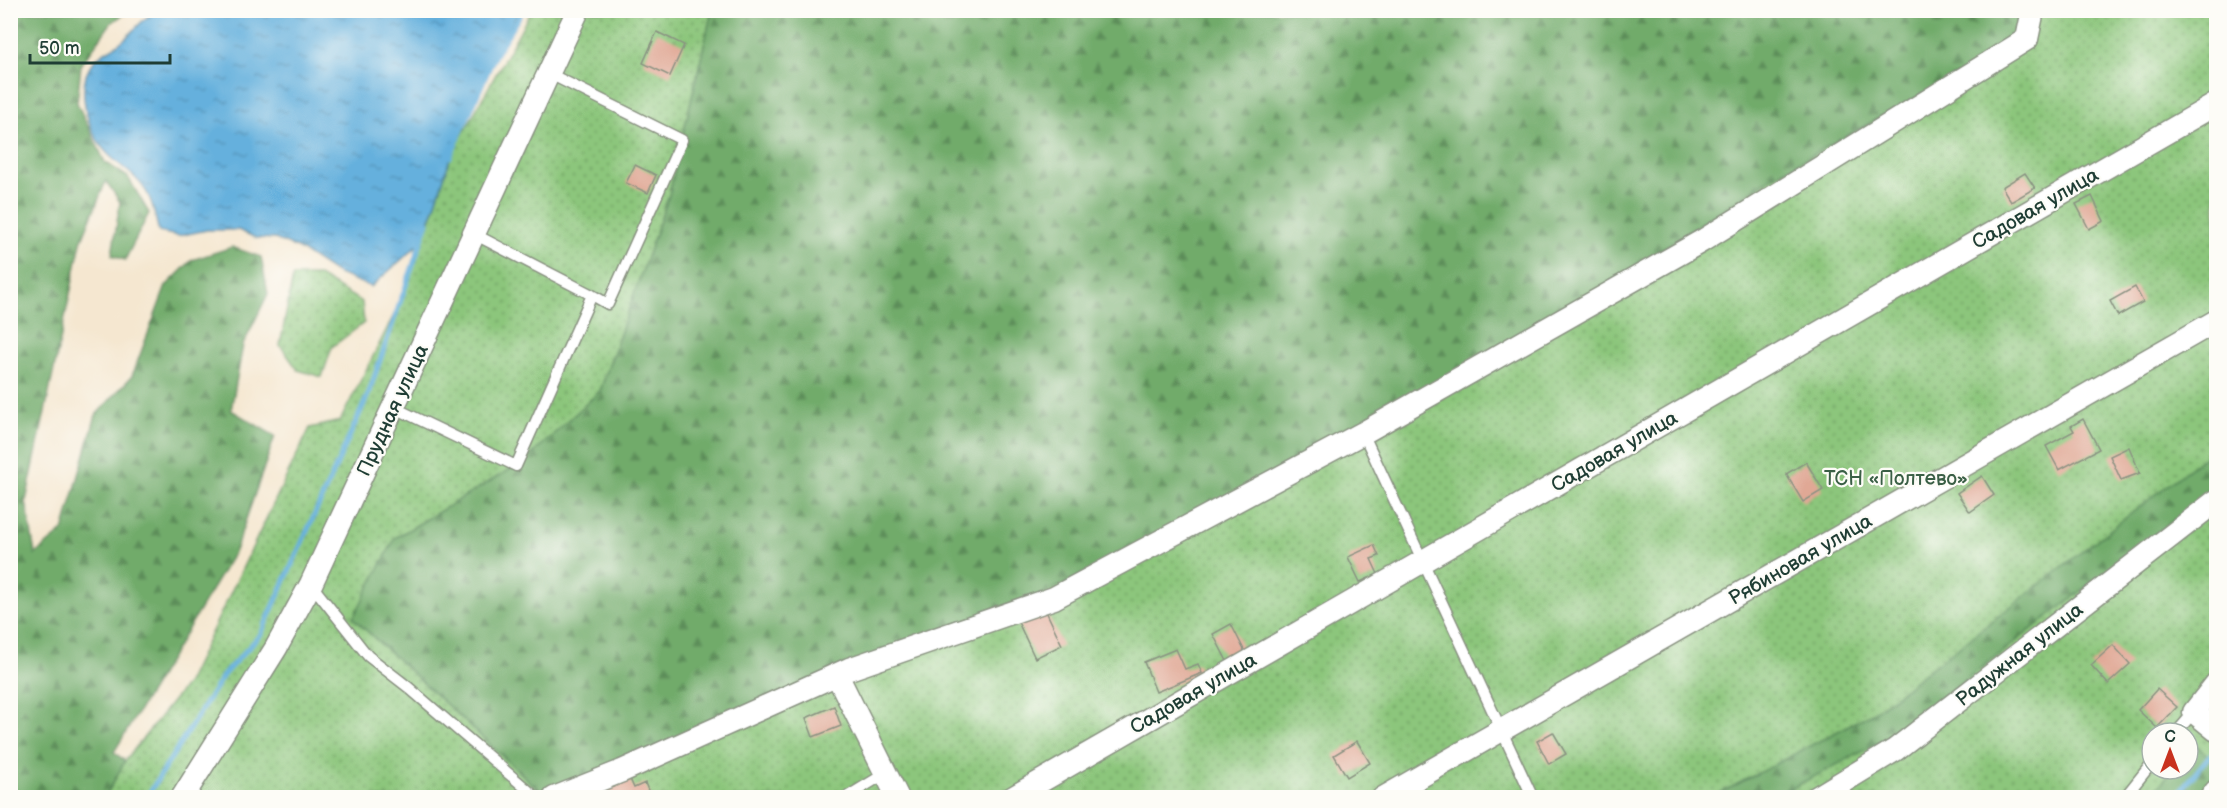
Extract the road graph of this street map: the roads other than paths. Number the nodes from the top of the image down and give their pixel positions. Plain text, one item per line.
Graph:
1 (578, 10) edge
2 (2033, 10) edge
3 (548, 74) junction
4 (2217, 104) edge
5 (474, 234) junction
6 (592, 295) junction
7 (2217, 321) edge
8 (393, 407) junction
9 (1363, 433) junction
10 (2217, 501) edge
11 (1423, 561) junction
12 (311, 584) junction
13 (837, 675) junction
14 (2217, 684) edge
15 (2194, 712) junction
16 (2186, 721) edge
17 (1502, 730) junction
18 (2217, 730) edge
19 (886, 773) junction
20 (2140, 778) edge
21 (2217, 791) edge
22 (182, 798) edge
23 (537, 798) edge
24 (554, 798) edge
25 (845, 798) edge
26 (898, 798) edge
27 (1012, 798) edge
28 (1383, 798) edge
29 (1533, 798) edge
30 (1816, 798) edge
31 (2124, 798) edge
32 (2211, 798) edge

1 - 3 street, Прудная улица
2 - 9 street
3 - 5 street, Прудная улица
3 - 6 lane
4 - 11 street, Садовая улица
5 - 6 lane
5 - 8 street, Прудная улица
6 - 8 lane
7 - 17 street, Рябиновая улица
8 - 12 street, Прудная улица
9 - 11 lane
9 - 13 street
10 - 30 street, Радужная улица
11 - 17 lane
11 - 27 street, Садовая улица
12 - 22 street, Прудная улица
12 - 23 lane
13 - 19 street
13 - 24 street
14 - 15 street
15 - 16 lane
15 - 18 street
17 - 28 street, Рябиновая улица
17 - 29 lane
19 - 25 lane
19 - 26 street
20 - 31 lane
21 - 32 street

